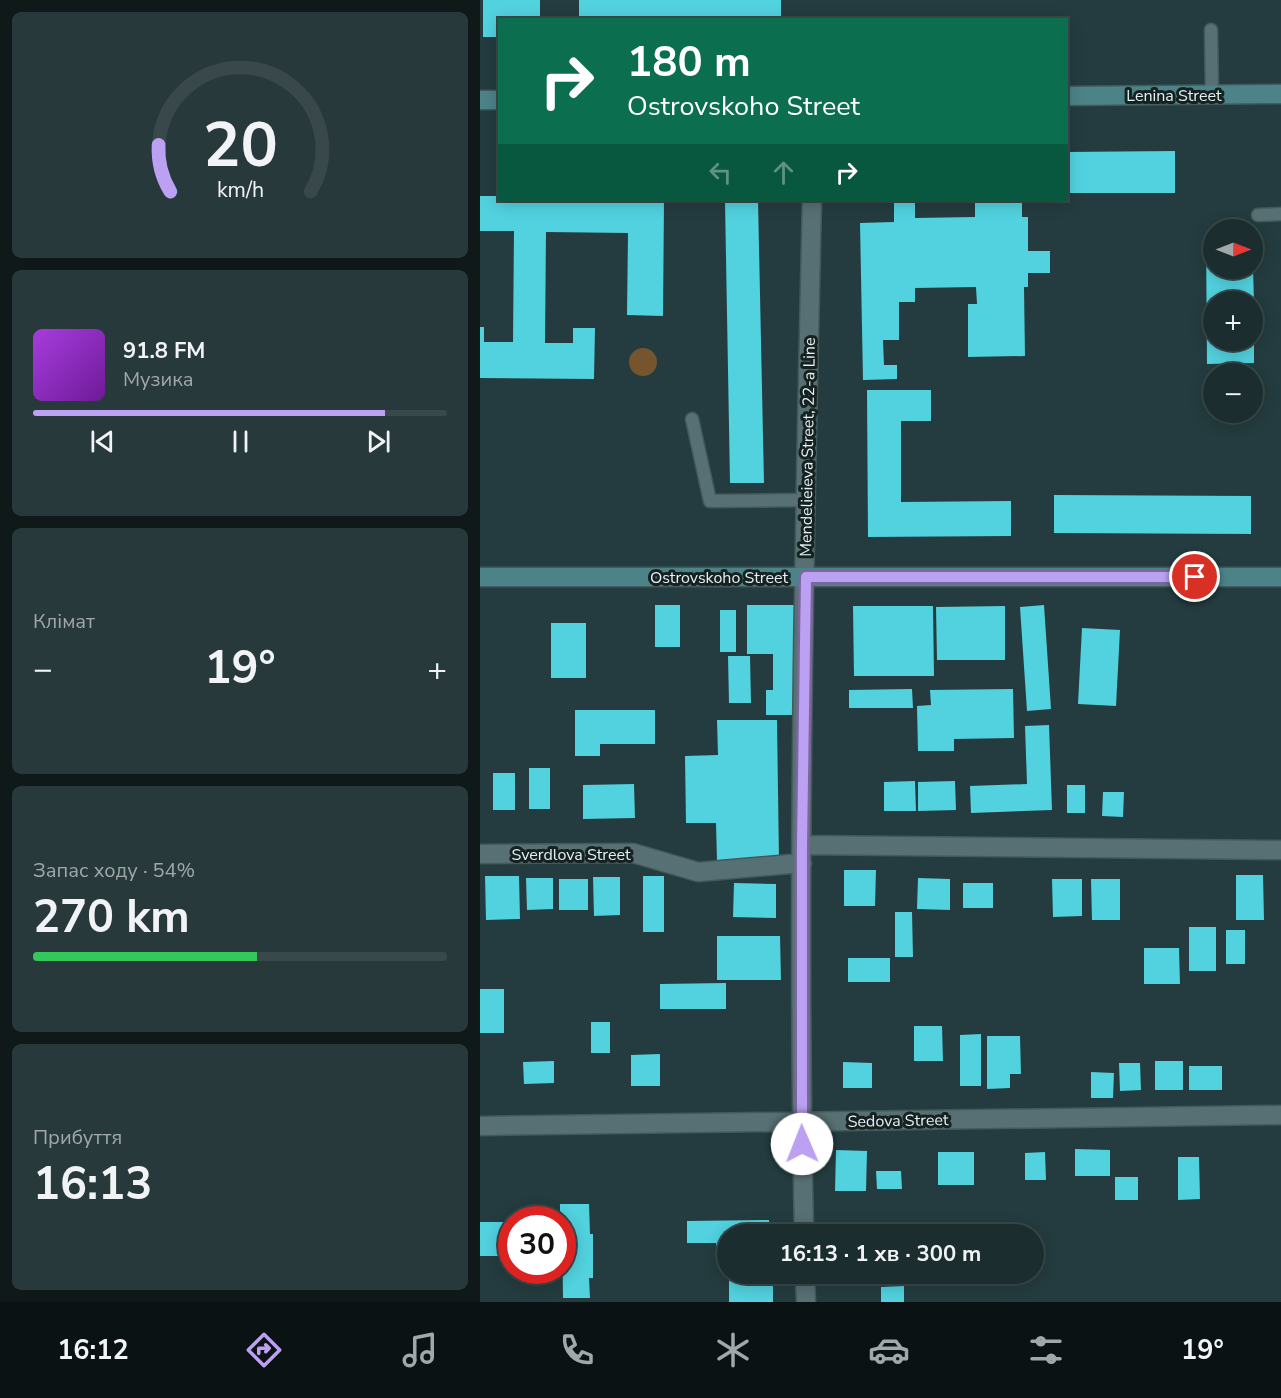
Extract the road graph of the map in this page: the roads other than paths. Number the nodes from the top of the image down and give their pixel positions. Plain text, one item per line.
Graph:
1 (1211, 30) dead end
2 (1281, 94) edge
3 (1212, 95) junction
4 (1068, 96) edge
5 (480, 100) edge
6 (498, 100) edge
7 (812, 201) edge
8 (1281, 214) edge
9 (1258, 215) dead end
10 (692, 419) dead end
11 (805, 500) junction
12 (480, 577) edge
13 (806, 577) junction
14 (1281, 577) edge
15 (1281, 850) edge
16 (480, 854) edge
17 (802, 854) junction
18 (1281, 1114) edge
19 (802, 1121) junction
20 (480, 1126) edge
21 (804, 1224) edge
22 (805, 1284) edge
23 (806, 1302) edge

1 - 3 lane
2 - 3 street, Lenina Street
3 - 4 street, Lenina Street
5 - 6 street
7 - 11 street, Mendelieieva Street, 22-a Line
8 - 9 lane
10 - 11 lane
11 - 13 street, Mendelieieva Street, 22-a Line
12 - 13 street, Ostrovskoho Street
13 - 14 street, Ostrovskoho Street
13 - 17 street, Mendelieieva Street, 22-a Line
15 - 17 street, Sverdlova Street
16 - 17 street, Sverdlova Street
17 - 19 street, Mendelieieva Street, 22-a Line
18 - 19 street, Sedova Street
19 - 20 street, Sedova Street
19 - 21 street, Mendelieieva Street, 22-a Line
22 - 23 street

